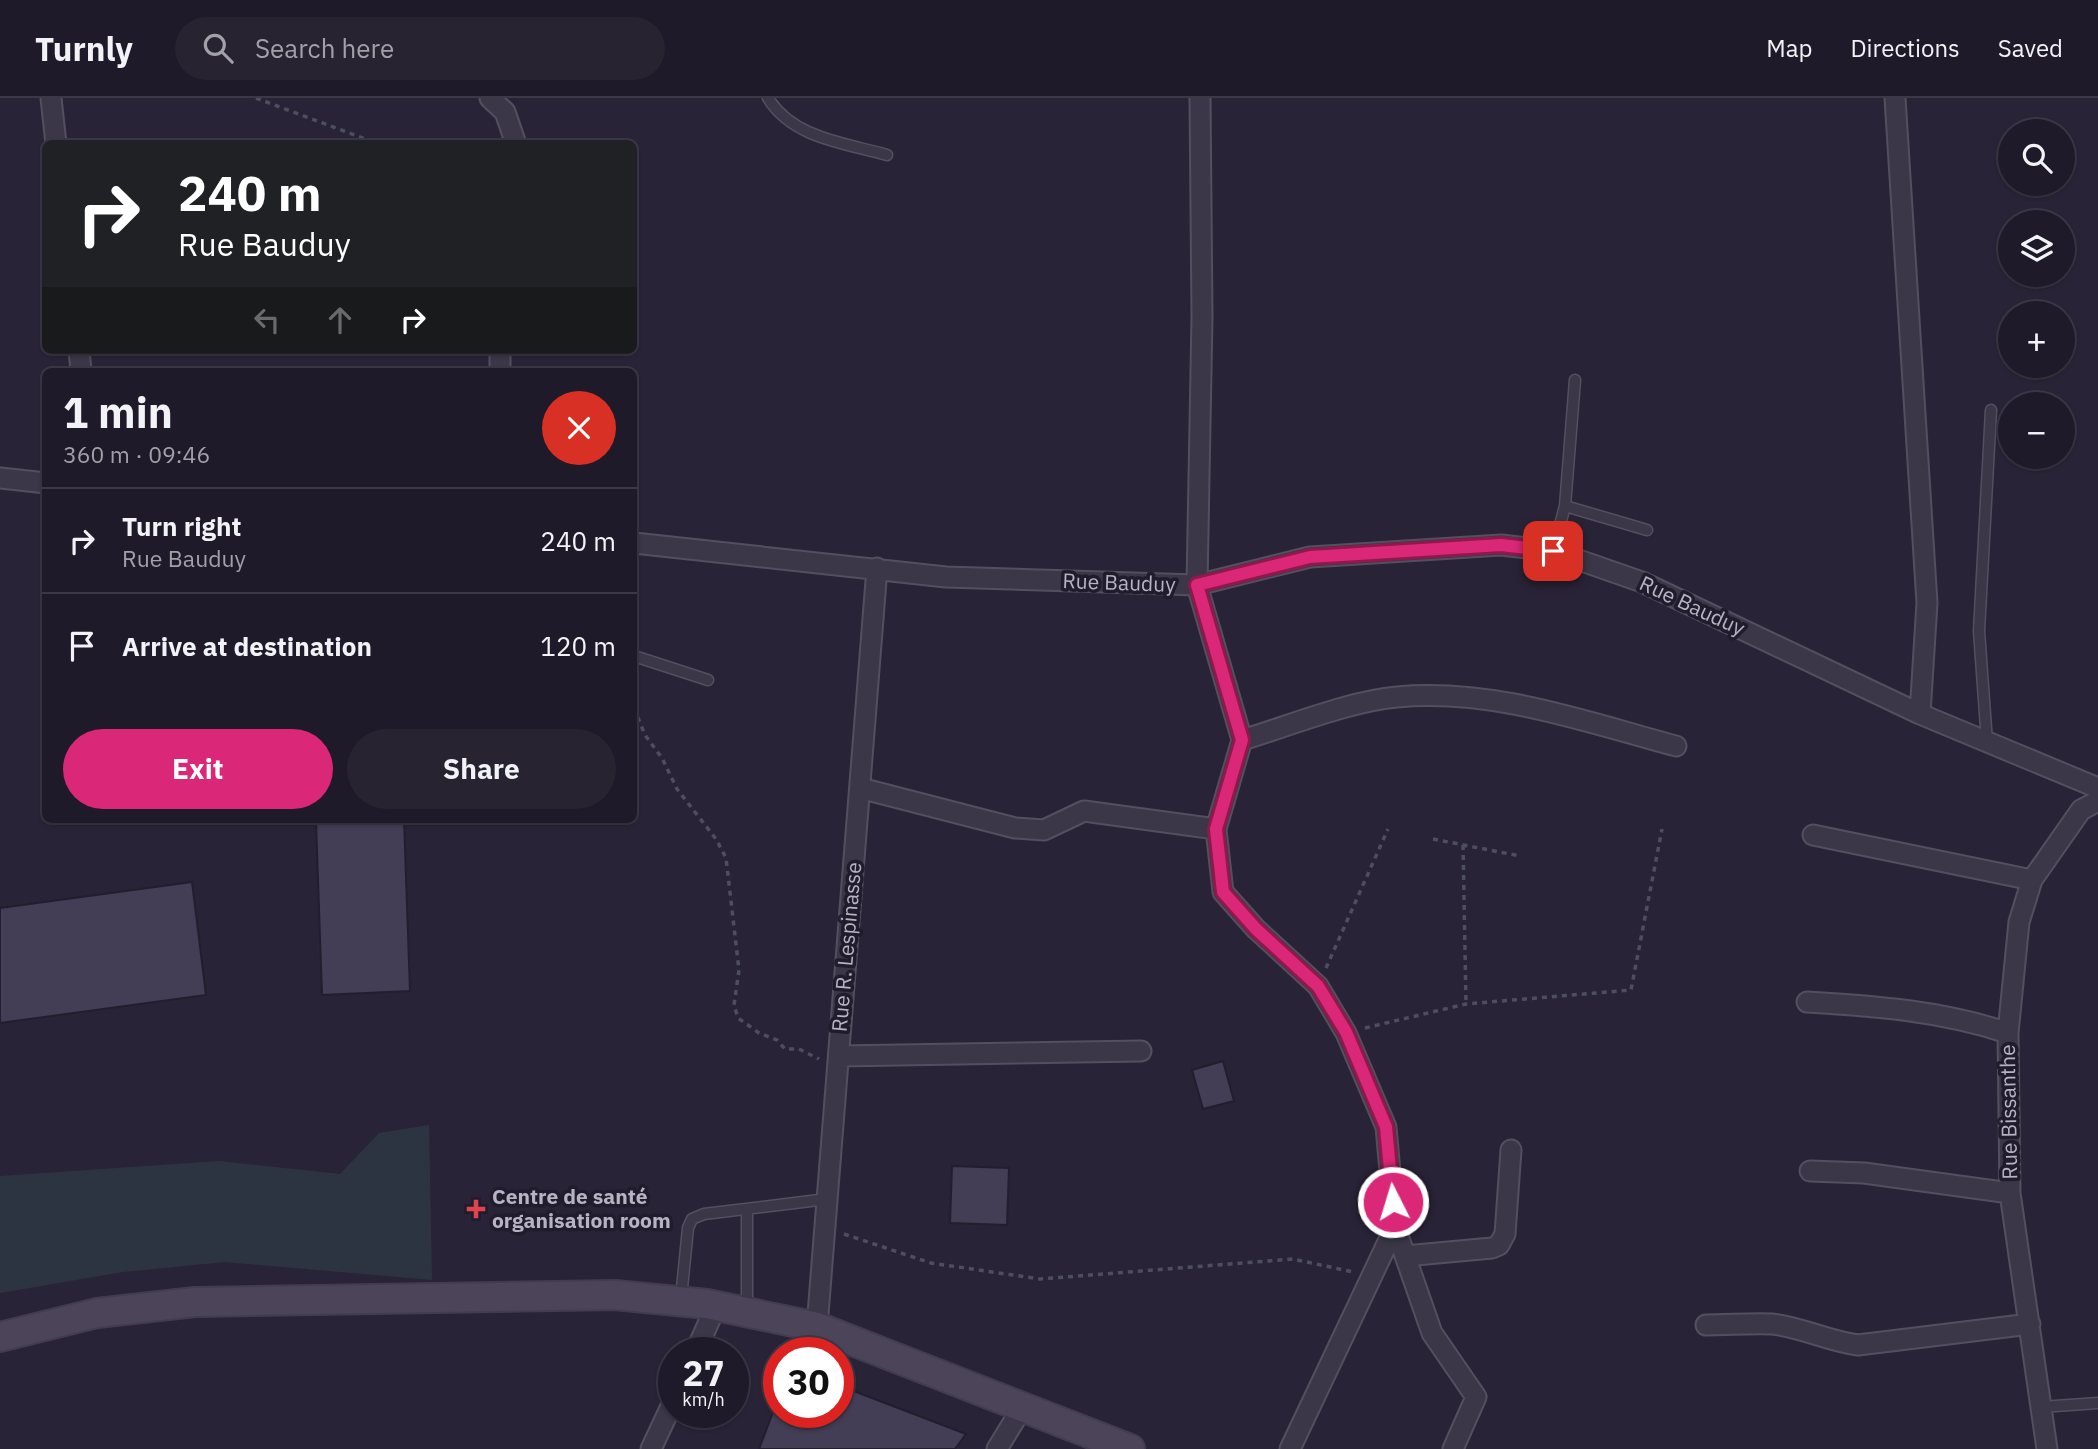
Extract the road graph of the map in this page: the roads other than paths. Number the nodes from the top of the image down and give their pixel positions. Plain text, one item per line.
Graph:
1 (51, 98) edge
2 (490, 98) edge
3 (768, 98) edge
4 (1200, 98) edge
5 (1895, 98) edge
6 (56, 140) edge
7 (515, 140) edge
8 (887, 155) dead end
9 (1575, 380) dead end
10 (1991, 410) dead end
11 (0, 478) edge
12 (42, 483) edge
13 (1565, 506) junction
14 (1647, 530) dead end
15 (637, 543) edge
16 (1553, 551) junction
17 (877, 568) junction
18 (1197, 585) junction
19 (637, 657) edge
20 (708, 680) dead end
21 (1920, 714) junction
22 (1242, 740) junction
23 (1987, 743) junction
24 (1676, 746) dead end
25 (2098, 788) edge
26 (860, 789) junction
27 (2098, 801) edge
28 (1216, 829) junction
29 (1813, 835) dead end
30 (2032, 880) junction
31 (1807, 1002) dead end
32 (2007, 1033) junction
33 (1140, 1051) dead end
34 (838, 1060) junction
35 (1511, 1150) dead end
36 (1810, 1171) dead end
37 (2010, 1193) junction
38 (827, 1199) junction
39 (747, 1209) junction
40 (1395, 1227) junction
41 (1405, 1256) junction
42 (681, 1302) junction
43 (716, 1306) junction
44 (747, 1313) junction
45 (2030, 1324) junction
46 (1706, 1325) dead end
47 (817, 1326) junction
48 (0, 1337) edge
49 (702, 1337) edge
50 (2098, 1403) edge
51 (2041, 1407) junction
52 (1022, 1408) junction
53 (661, 1428) edge
54 (651, 1449) edge
55 (997, 1449) edge
56 (1130, 1449) edge
57 (1290, 1449) edge
58 (1453, 1449) edge
59 (2047, 1449) edge

1 - 6 street
2 - 7 street
3 - 8 lane
4 - 18 street
5 - 21 street
9 - 13 lane
10 - 23 lane
11 - 12 street
13 - 14 lane
13 - 16 lane
15 - 17 street, Rue Bauduy
16 - 18 street, Rue Bauduy
16 - 21 street, Rue Bauduy
17 - 18 street, Rue Bauduy
17 - 26 street, Rue R. Lespinasse
18 - 22 street
19 - 20 lane
21 - 23 street, Rue Bauduy
22 - 24 street
22 - 28 street
23 - 25 street, Rue Bauduy
26 - 28 street
26 - 34 street, Rue R. Lespinasse
27 - 30 street, Rue Bissanthe
28 - 40 street
29 - 30 street
30 - 32 street, Rue Bissanthe
31 - 32 street
32 - 37 street, Rue Bissanthe
33 - 34 street
34 - 38 street, Rue R. Lespinasse
35 - 41 street
36 - 37 street
37 - 45 street, Rue Bissanthe
38 - 39 lane
38 - 47 street, Rue R. Lespinasse
39 - 42 lane
39 - 44 lane
40 - 41 street
40 - 57 street
41 - 58 street
42 - 43 main road
42 - 48 main road
43 - 44 main road
43 - 49 street
44 - 47 main road
45 - 46 street
45 - 51 street, Rue Bissanthe
47 - 52 main road
50 - 51 lane
51 - 59 street, Rue Bissanthe
52 - 55 street
52 - 56 main road
53 - 54 street

